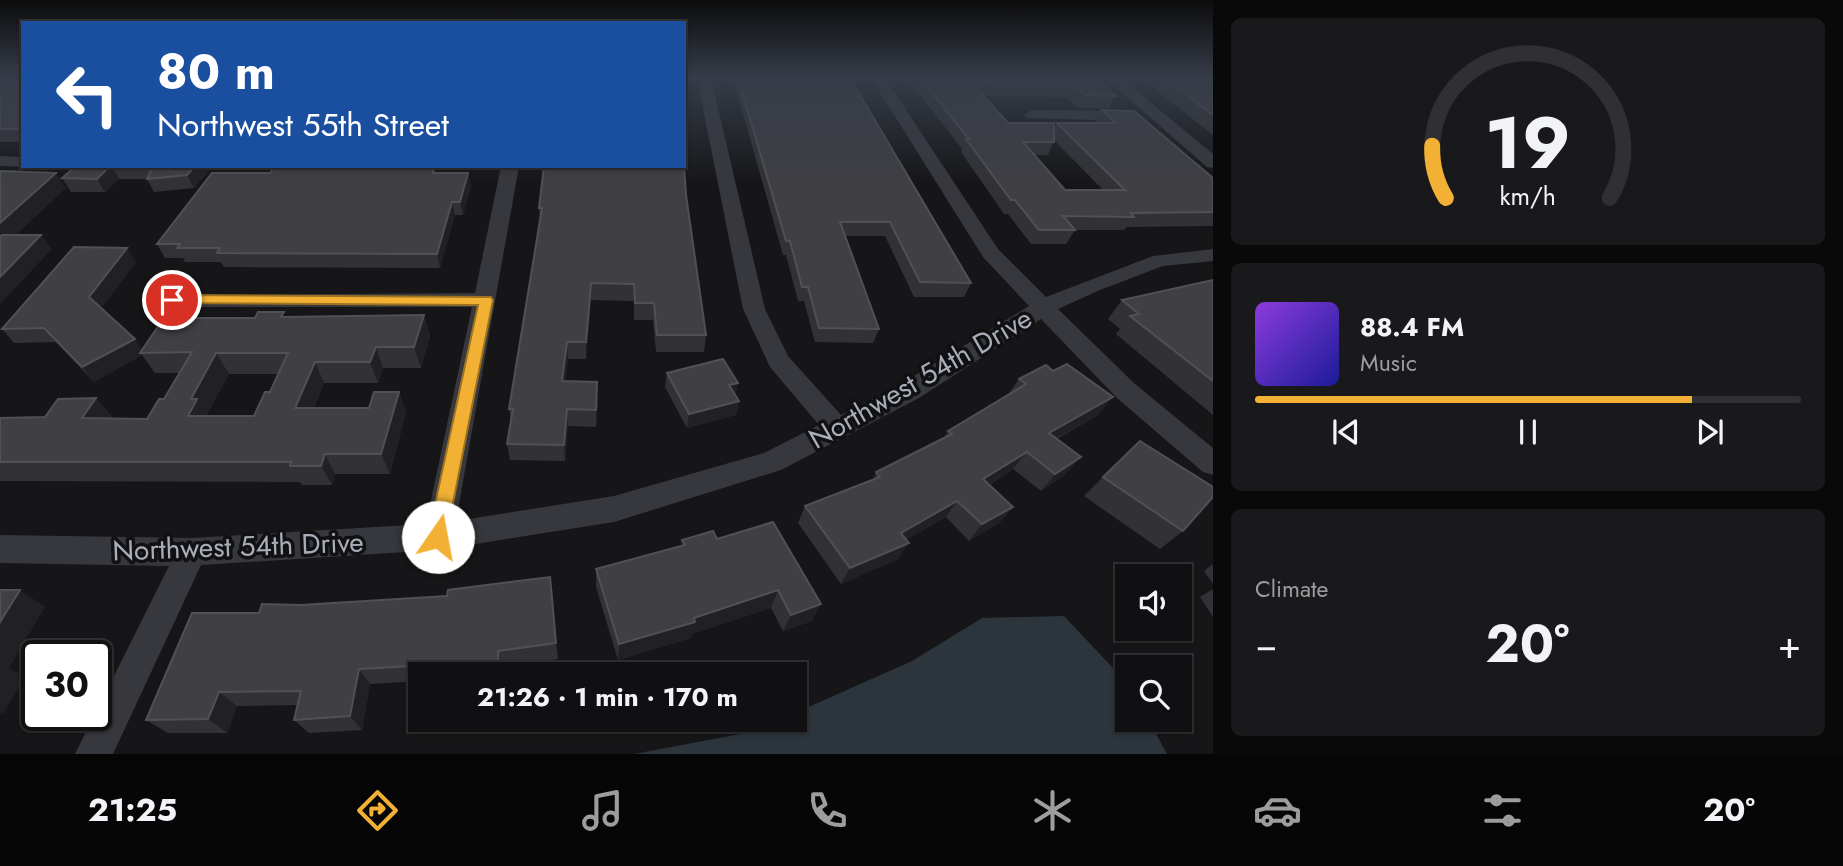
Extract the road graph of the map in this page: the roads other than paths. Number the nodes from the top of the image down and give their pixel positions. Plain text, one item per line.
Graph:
1 (712, 113) edge
2 (901, 113) edge
3 (1154, 113) edge
4 (1032, 115) dead end
5 (1157, 116) junction
6 (0, 161) edge
7 (21, 162) edge
8 (1213, 163) edge
9 (510, 168) edge
10 (1213, 255) edge
11 (172, 300) dead end
12 (486, 300) junction
13 (1042, 308) junction
14 (838, 429) junction
15 (1213, 464) edge
16 (438, 537) junction
17 (0, 549) edge
18 (192, 552) junction
19 (94, 754) edge

1 - 14 street
2 - 13 street
3 - 5 street
4 - 5 street
5 - 8 street
6 - 7 street
9 - 12 street
10 - 13 street, Northwest 54th Drive
11 - 12 street
12 - 16 street
13 - 14 street, Northwest 54th Drive
13 - 15 street
14 - 16 street, Northwest 54th Drive
16 - 18 street, Northwest 54th Drive
17 - 18 street, Northwest 54th Drive
18 - 19 street

